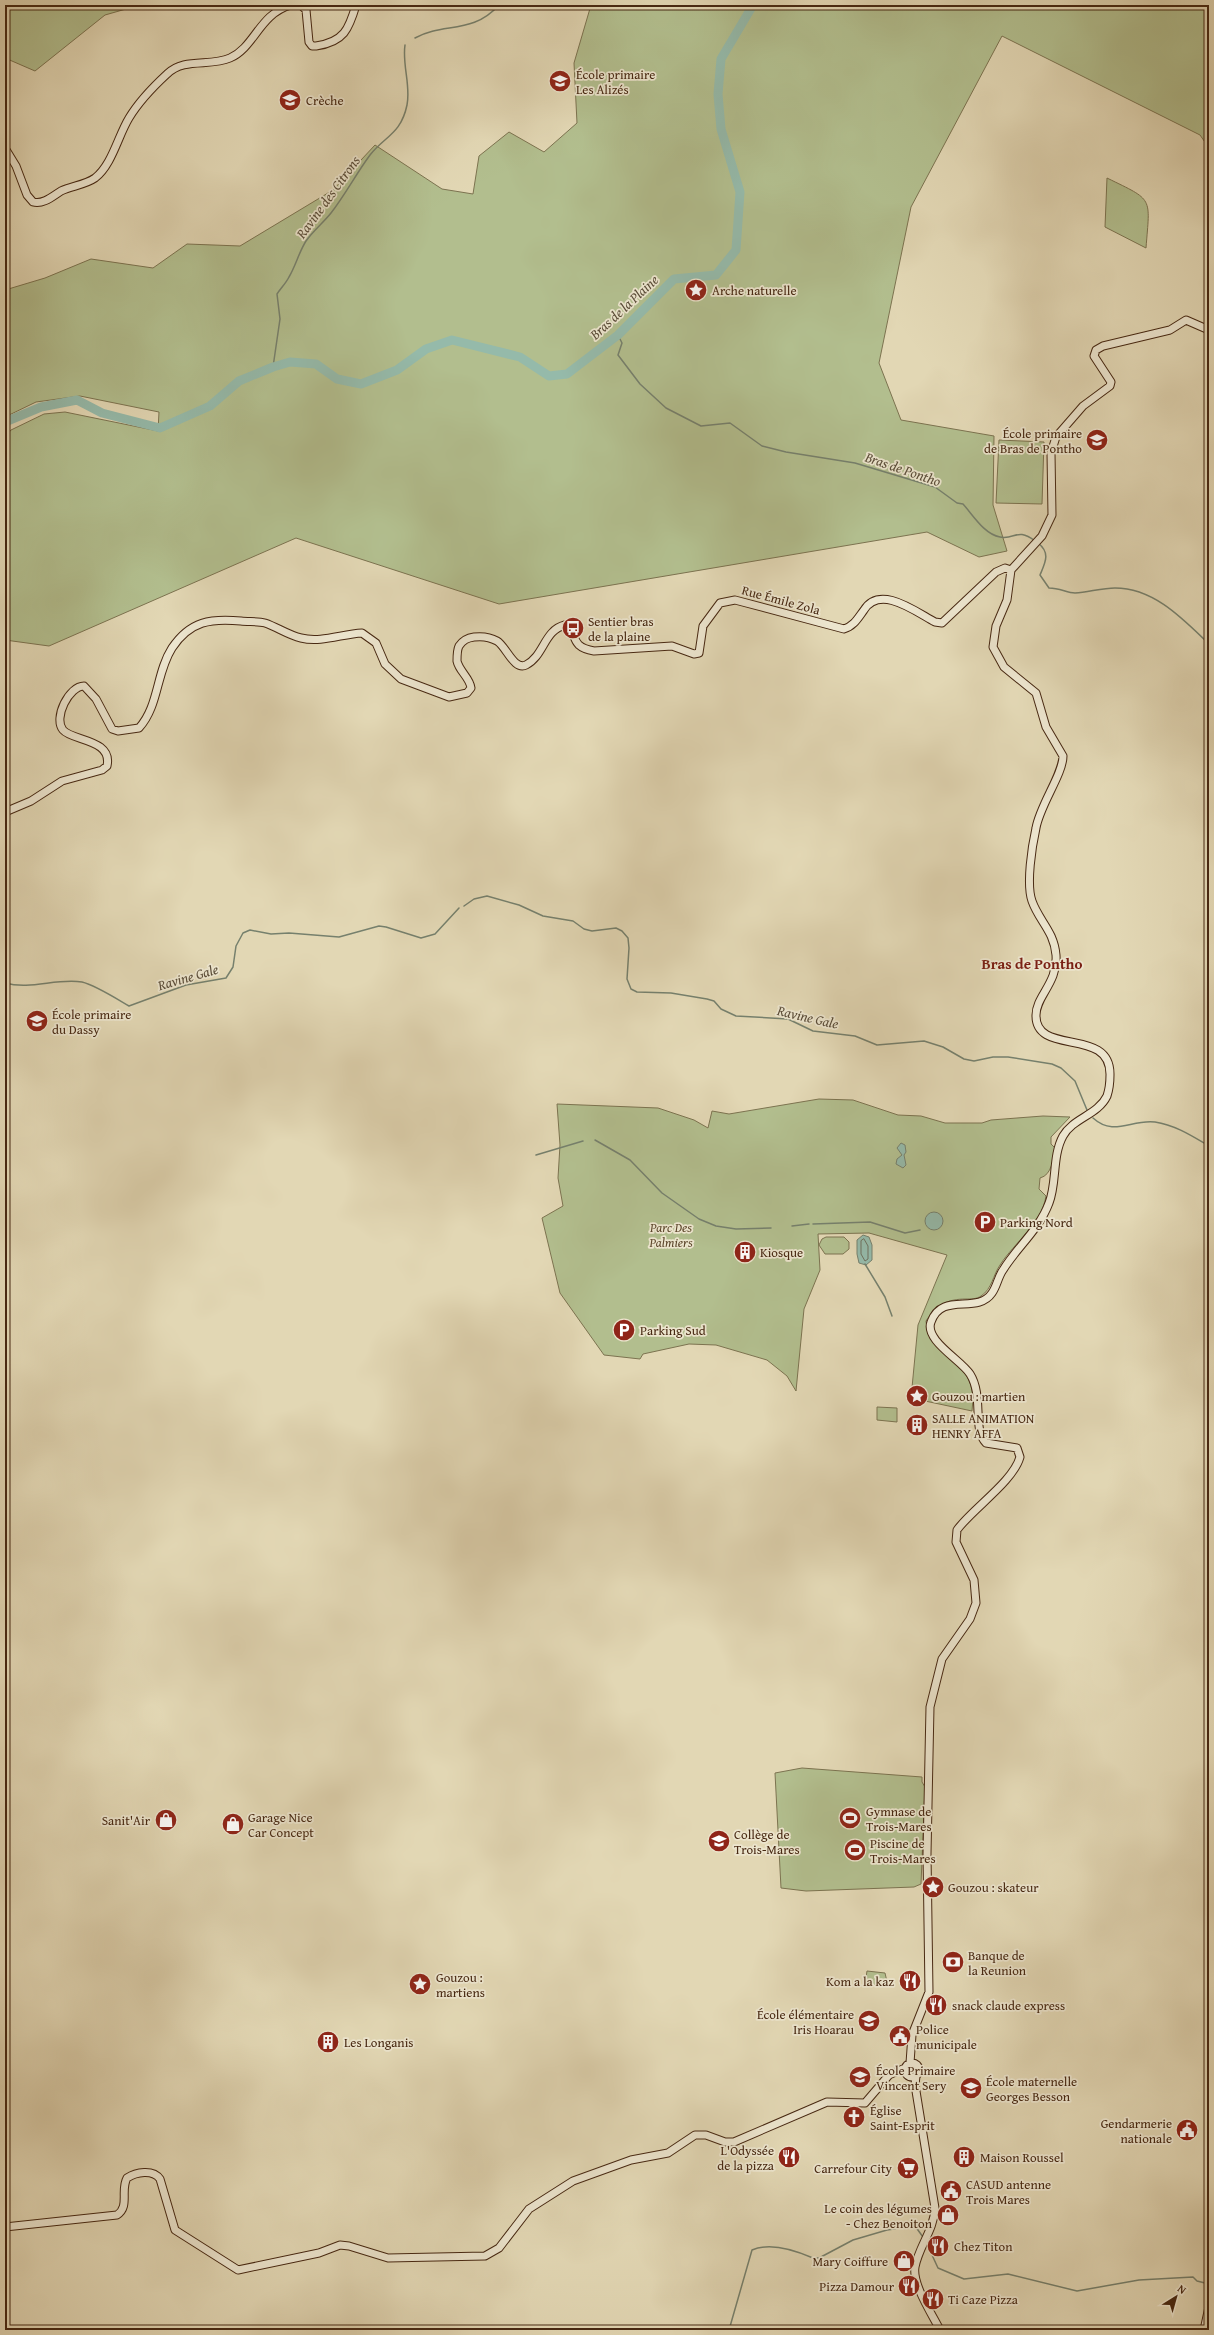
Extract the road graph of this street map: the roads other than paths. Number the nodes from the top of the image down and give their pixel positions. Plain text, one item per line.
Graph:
1 (291, 5) edge
2 (301, 5) edge
3 (356, 5) edge
4 (5, 148) edge
5 (1209, 330) edge
6 (1011, 570) junction
7 (5, 812) edge
8 (909, 2068) junction
9 (5, 2226) edge
10 (1209, 2307) edge
11 (940, 2330) edge
12 (1204, 2330) edge

1 - 4 main road
2 - 3 main road
5 - 6 main road
6 - 7 main road, Rue Émile Zola
6 - 8 main road
8 - 9 main road
8 - 11 main road
10 - 12 main road

